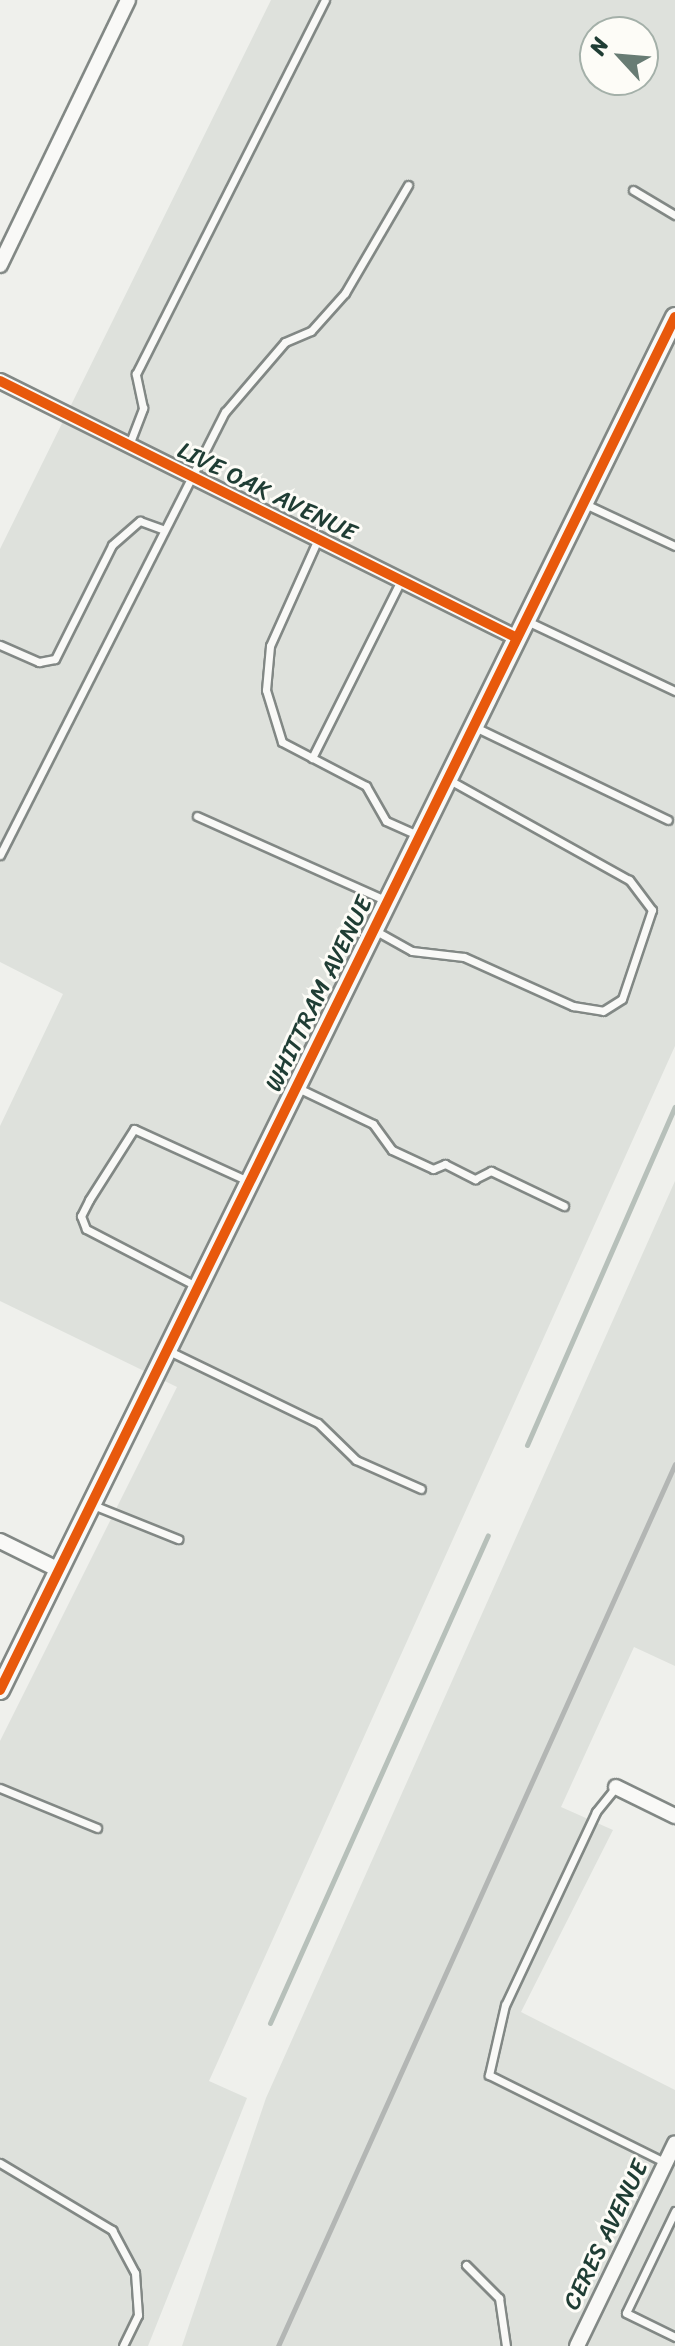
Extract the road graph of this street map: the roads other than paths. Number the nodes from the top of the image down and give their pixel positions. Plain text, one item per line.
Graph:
1 (128, 0) edge
2 (325, 0) edge
3 (408, 185) dead end
4 (633, 190) dead end
5 (675, 215) edge
6 (0, 265) edge
7 (675, 317) edge
8 (0, 381) edge
9 (129, 445) junction
10 (189, 475) junction
11 (583, 503) junction
12 (162, 529) junction
13 (318, 539) junction
14 (675, 546) edge
15 (401, 580) junction
16 (525, 620) junction
17 (517, 638) junction
18 (0, 645) edge
19 (675, 691) edge
20 (473, 726) junction
21 (312, 758) junction
22 (447, 779) junction
23 (197, 816) dead end
24 (668, 820) dead end
25 (420, 836) junction
26 (0, 855) edge
27 (387, 901) junction
28 (373, 930) junction
29 (296, 1087) junction
30 (250, 1181) junction
31 (564, 1206) dead end
32 (198, 1287) junction
33 (167, 1350) junction
34 (421, 1489) dead end
35 (91, 1504) junction
36 (178, 1539) dead end
37 (0, 1541) edge
38 (59, 1570) junction
39 (0, 1690) edge
40 (616, 1787) joint
41 (0, 1788) edge
42 (675, 1816) edge
43 (97, 1828) dead end
44 (675, 2143) edge
45 (0, 2163) edge
46 (666, 2163) junction
47 (675, 2211) edge
48 (466, 2265) dead end
49 (675, 2337) edge
50 (123, 2346) edge
51 (506, 2346) edge
52 (577, 2346) edge

1 - 6 street
2 - 9 lane
3 - 10 lane
4 - 5 lane
7 - 11 street, WHITTRAM AVENUE
8 - 9 street, LIVE OAK AVENUE
9 - 10 street, LIVE OAK AVENUE
10 - 12 lane
10 - 13 street, LIVE OAK AVENUE
11 - 14 lane
11 - 16 street, WHITTRAM AVENUE
12 - 18 lane
12 - 26 lane
13 - 15 street, LIVE OAK AVENUE
13 - 21 lane
15 - 17 street, LIVE OAK AVENUE
15 - 21 lane
16 - 17 street, WHITTRAM AVENUE
16 - 19 lane
17 - 20 street, WHITTRAM AVENUE
20 - 22 street, WHITTRAM AVENUE
20 - 24 lane
21 - 25 lane
22 - 25 street, WHITTRAM AVENUE
22 - 28 lane
23 - 27 lane
25 - 27 street, WHITTRAM AVENUE
27 - 28 street, WHITTRAM AVENUE
28 - 29 street, WHITTRAM AVENUE
29 - 30 street, WHITTRAM AVENUE
29 - 31 lane
30 - 32 street, WHITTRAM AVENUE
30 - 32 lane
32 - 33 street, WHITTRAM AVENUE
33 - 34 lane
33 - 35 street, WHITTRAM AVENUE
35 - 36 lane
35 - 38 street, WHITTRAM AVENUE
37 - 38 street
38 - 39 street, WHITTRAM AVENUE
40 - 42 street
40 - 46 lane
41 - 43 lane
44 - 46 street, CERES AVENUE
45 - 50 lane
46 - 52 street, CERES AVENUE
47 - 49 lane
48 - 51 lane

